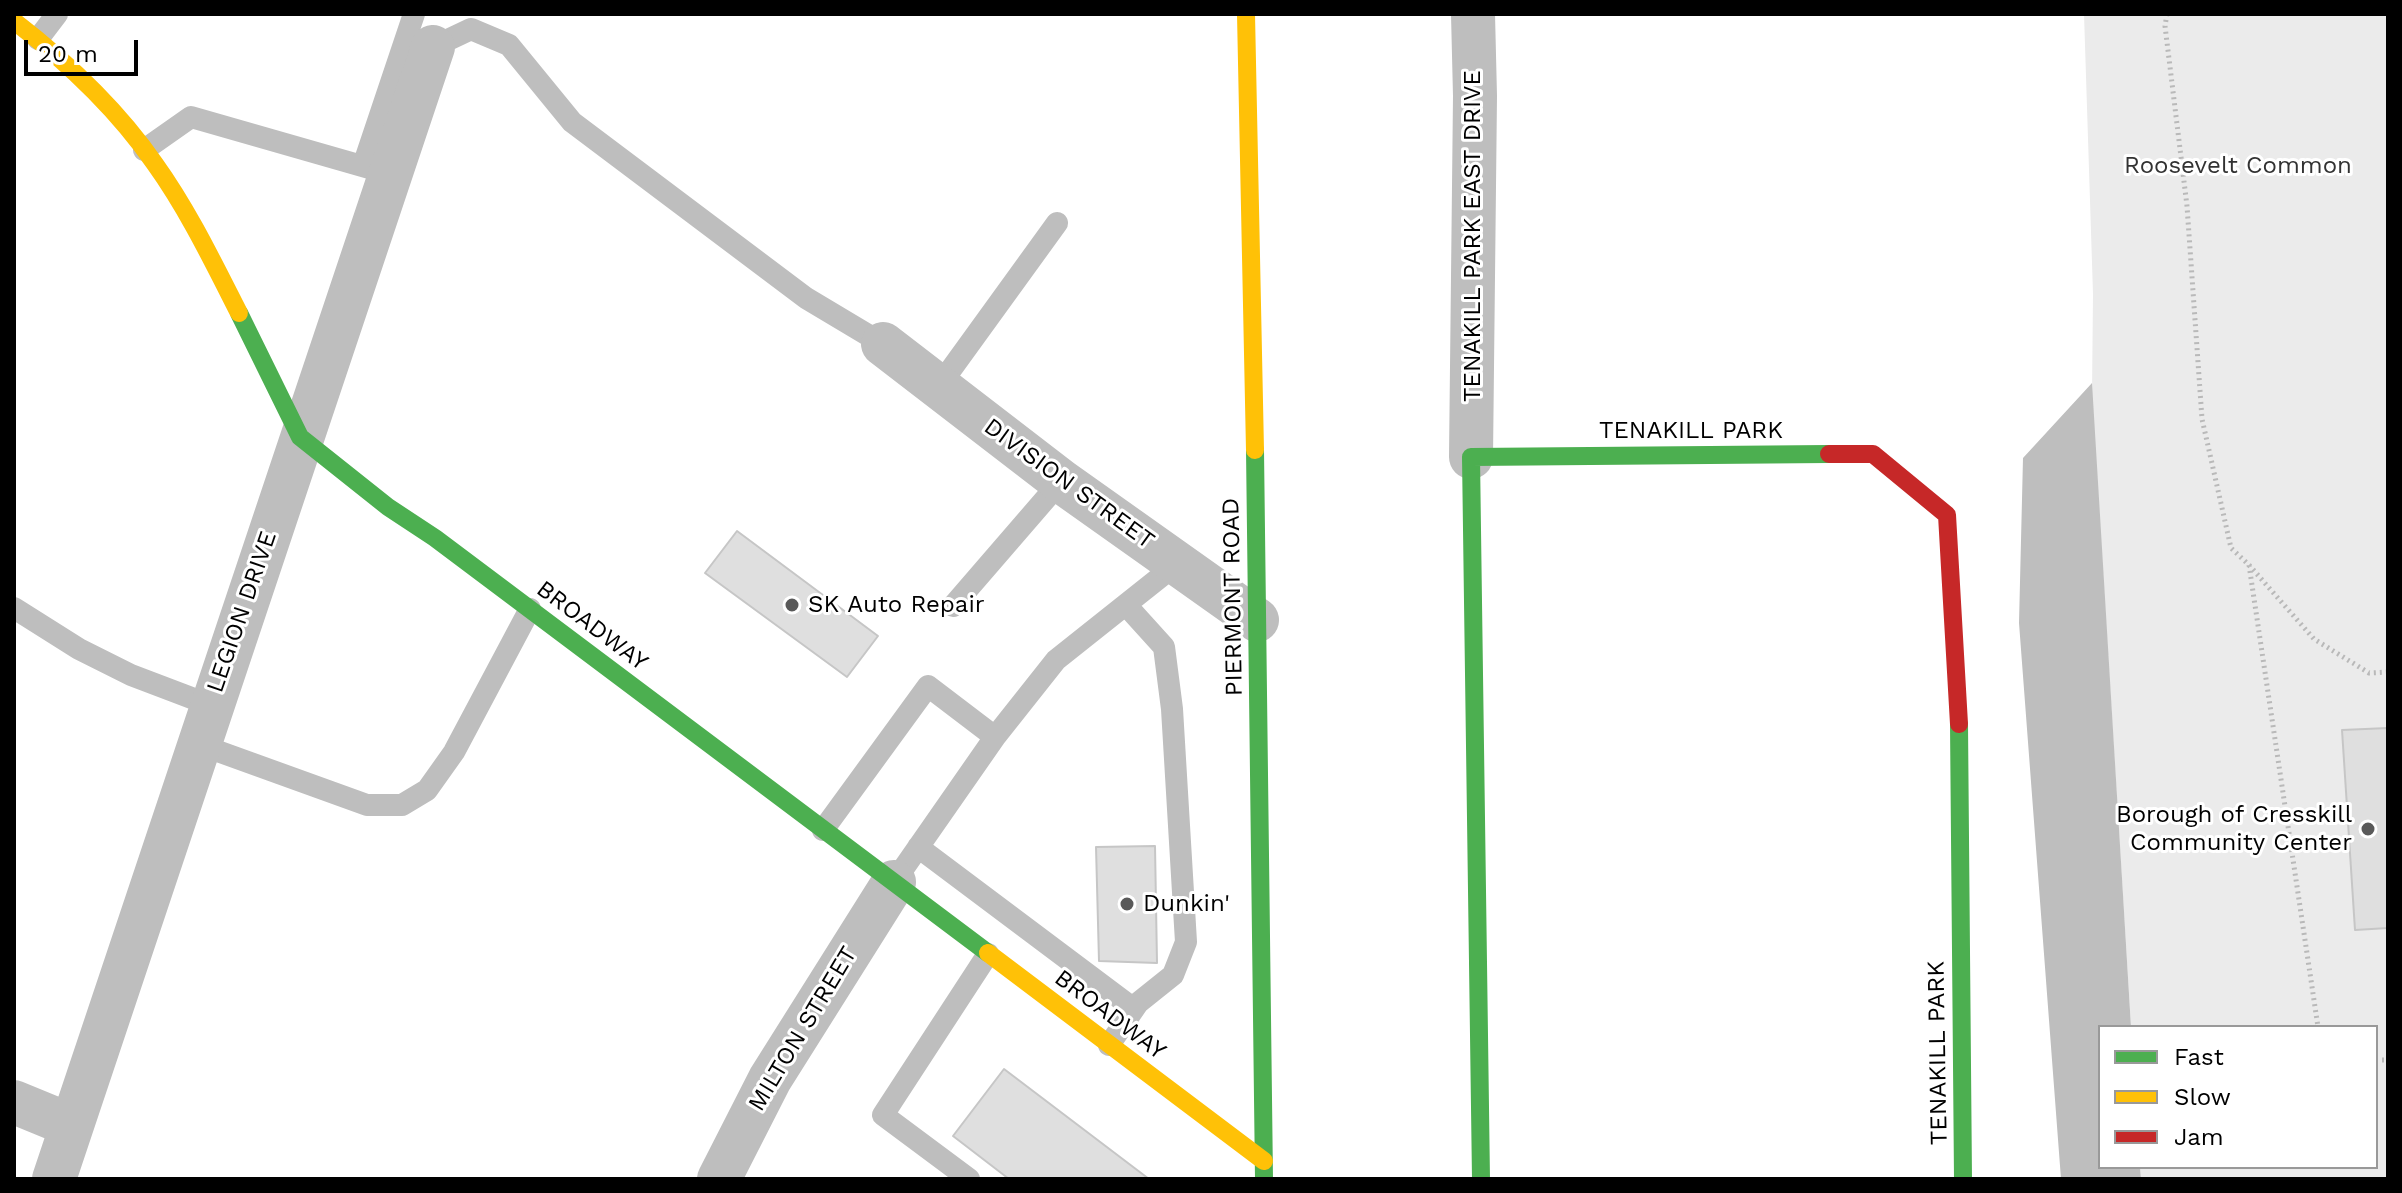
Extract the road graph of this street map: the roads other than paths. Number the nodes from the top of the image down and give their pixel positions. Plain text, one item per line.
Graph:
1 (57, 14) edge
2 (1246, 14) edge
3 (1473, 14) edge
4 (14, 21) edge
5 (423, 31) edge
6 (38, 39) junction
7 (144, 150) junction
8 (376, 170) junction
9 (1057, 223) dead end
10 (883, 344) joint
11 (939, 386) junction
12 (300, 437) junction
13 (1471, 457) junction
14 (1061, 481) junction
15 (1178, 563) junction
16 (1126, 605) junction
17 (953, 606) dead end
18 (14, 608) edge
19 (530, 609) junction
20 (1257, 620) junction
21 (204, 724) junction
22 (995, 737) junction
23 (823, 830) junction
24 (918, 847) junction
25 (894, 882) junction
26 (988, 954) junction
27 (1134, 1009) junction
28 (1109, 1045) junction
29 (14, 1102) edge
30 (70, 1125) junction
31 (1264, 1170) edge
32 (56, 1179) edge
33 (719, 1179) edge
34 (969, 1179) edge
35 (1481, 1179) edge
36 (1963, 1179) edge

1 - 6 lane
2 - 20 street, PIERMONT ROAD
3 - 13 street, TENAKILL PARK EAST DRIVE
4 - 6 street, BROADWAY
5 - 8 street, LEGION DRIVE
5 - 10 lane
6 - 7 street, BROADWAY
7 - 8 lane
7 - 12 street, BROADWAY
8 - 12 street, LEGION DRIVE
9 - 11 lane
10 - 11 street, DIVISION STREET
11 - 14 street, DIVISION STREET
12 - 19 street, BROADWAY
12 - 21 street, LEGION DRIVE
13 - 35 street
13 - 36 street, TENAKILL PARK
14 - 15 street, DIVISION STREET
14 - 17 lane
15 - 16 lane
15 - 20 street, DIVISION STREET
16 - 22 lane
16 - 27 lane
18 - 21 lane
19 - 21 lane
19 - 23 street, BROADWAY
20 - 31 street, PIERMONT ROAD
21 - 30 street, LEGION DRIVE
22 - 23 lane
22 - 24 lane
23 - 25 street, BROADWAY
24 - 25 lane
24 - 27 lane
25 - 26 street, BROADWAY
25 - 33 street, MILTON STREET
26 - 28 street, BROADWAY
26 - 34 lane
27 - 28 lane
28 - 31 street, BROADWAY
29 - 30 street
30 - 32 street, LEGION DRIVE

